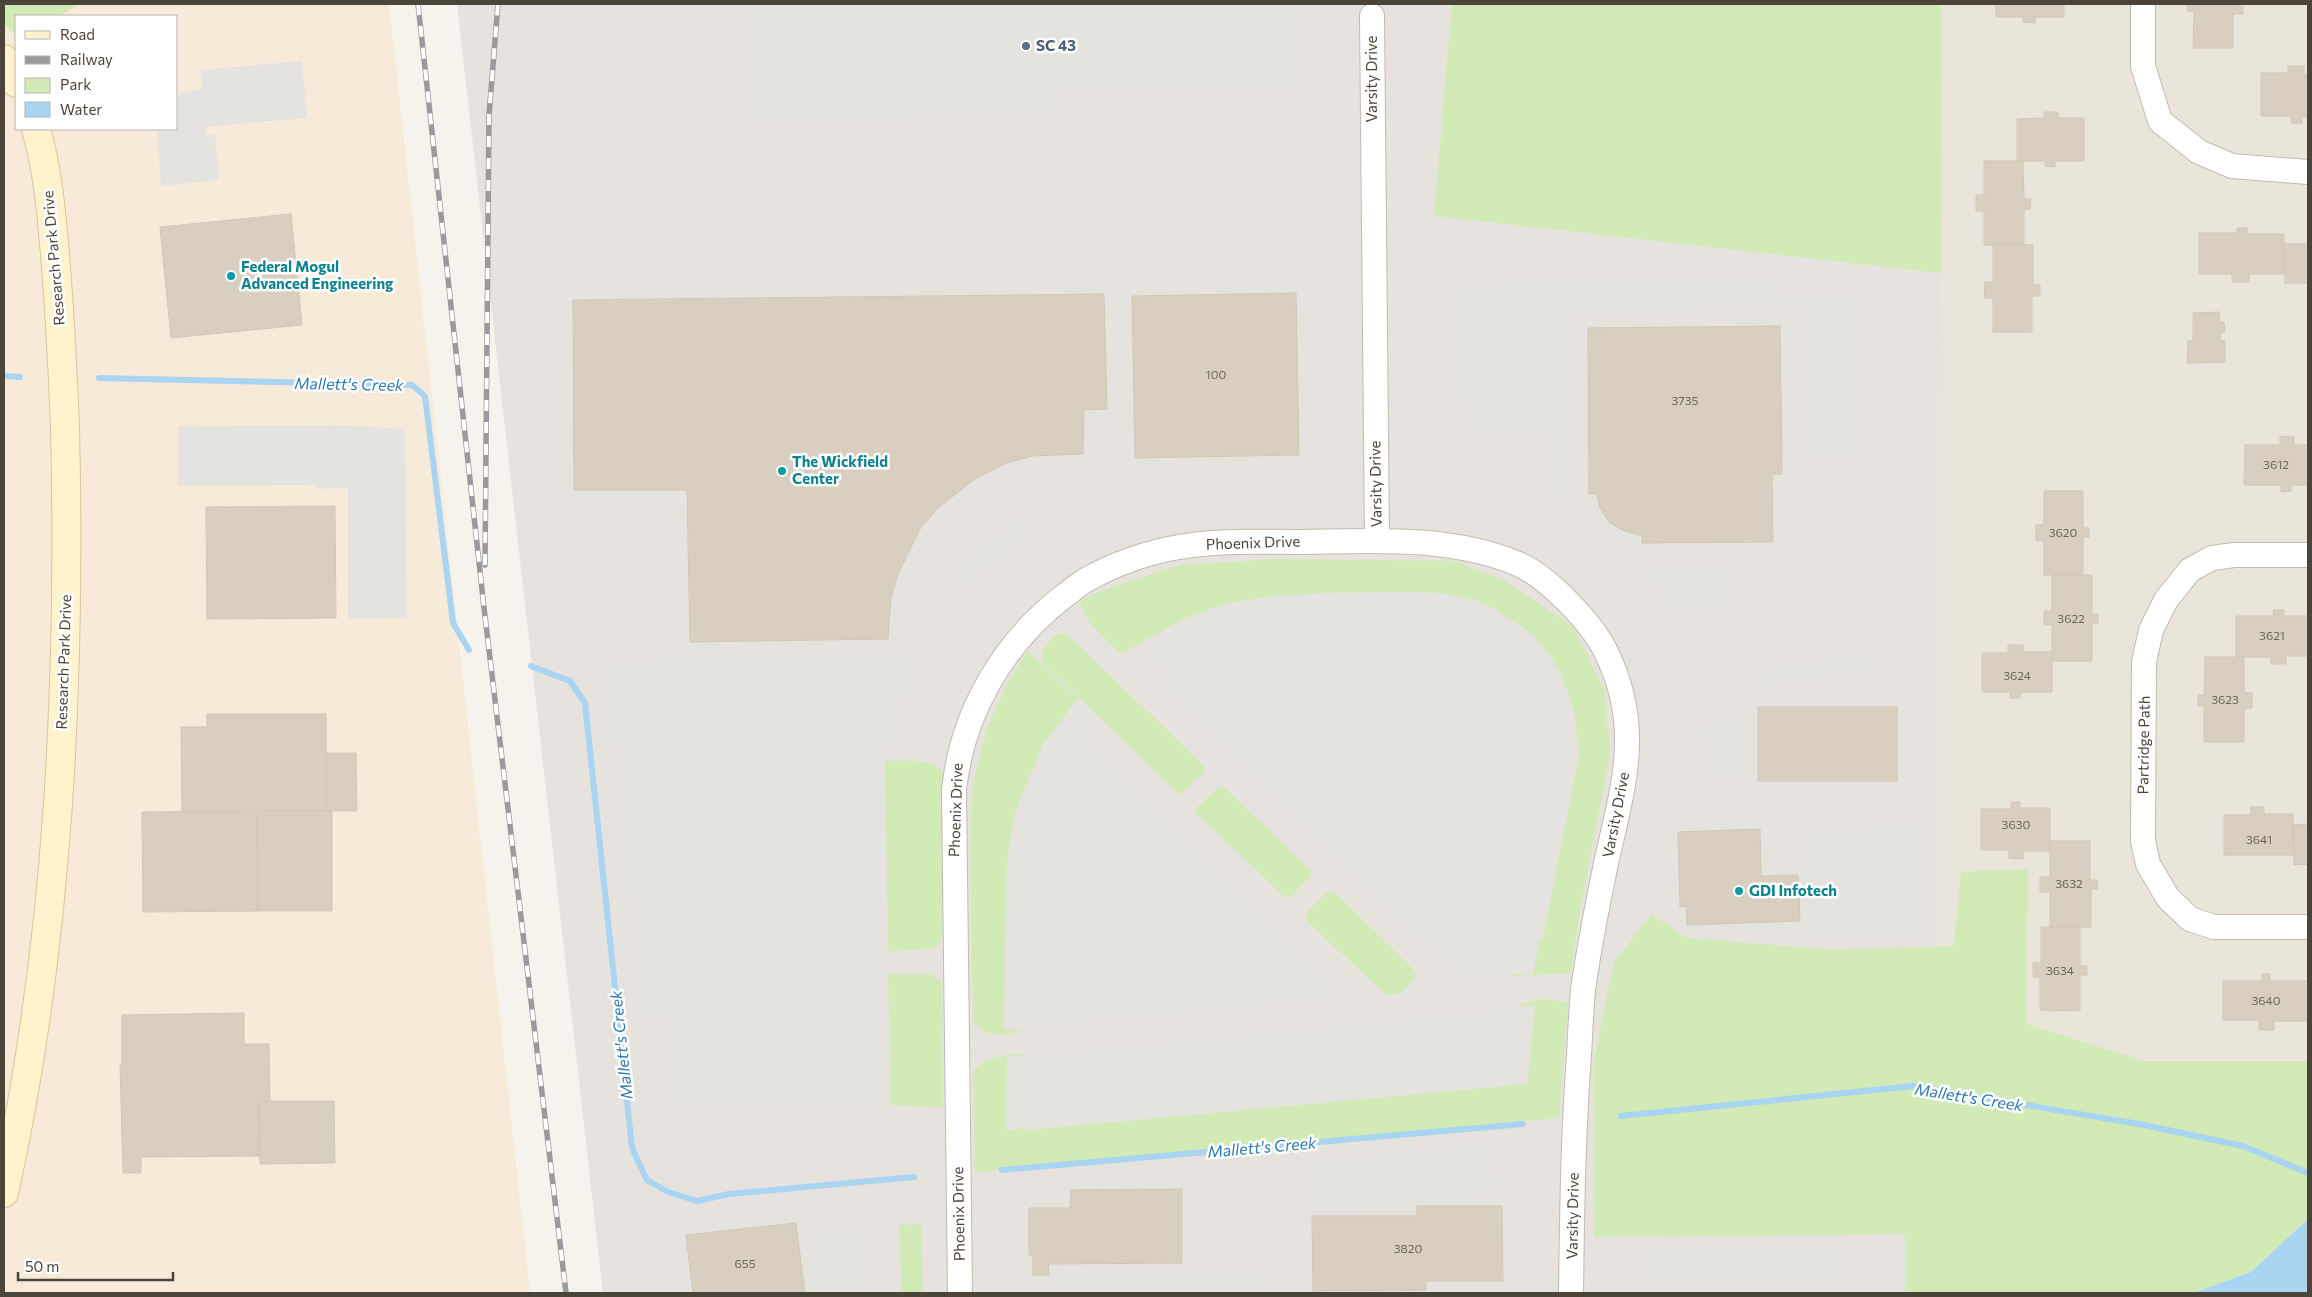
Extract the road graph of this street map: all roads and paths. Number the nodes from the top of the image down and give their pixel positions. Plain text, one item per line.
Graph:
1 (2143, 4) edge
2 (1372, 16) dead end
3 (4, 59) edge
4 (15, 81) edge
5 (36, 130) edge
6 (2308, 172) edge
7 (1377, 541) junction
8 (2308, 555) edge
9 (2308, 927) edge
10 (4, 1193) edge
11 (960, 1293) edge
12 (1571, 1293) edge

1 - 6 street
2 - 7 street, Varsity Drive
3 - 4 street
5 - 10 street, Research Park Drive
7 - 11 street, Phoenix Drive
7 - 12 street, Varsity Drive
8 - 9 street, Partridge Path

